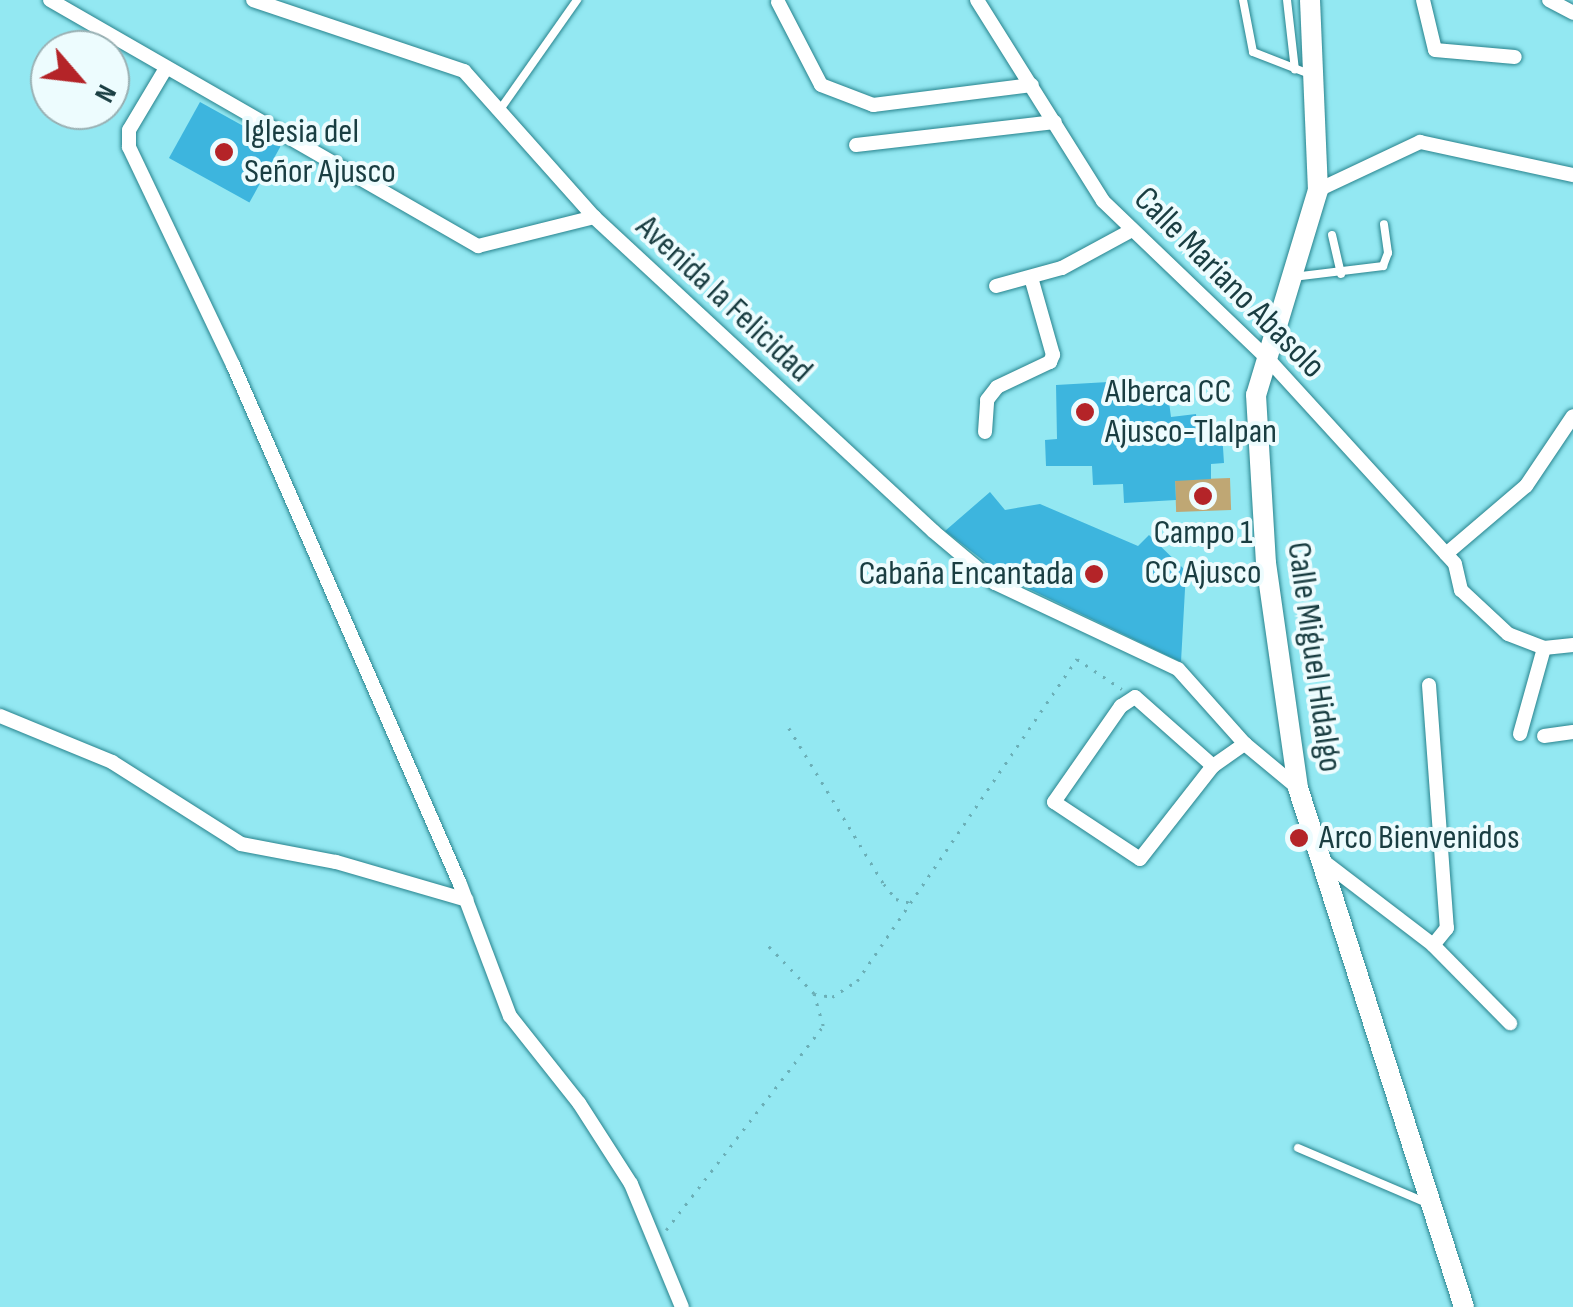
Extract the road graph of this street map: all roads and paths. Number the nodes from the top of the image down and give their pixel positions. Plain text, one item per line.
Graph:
1 (50, 0) edge
2 (252, 0) edge
3 (577, 0) edge
4 (976, 0) edge
5 (1243, 0) edge
6 (1287, 0) edge
7 (1310, 0) edge
8 (1423, 0) edge
9 (1549, 0) edge
10 (778, 2) edge
11 (1573, 14) edge
12 (1515, 57) dead end
13 (166, 68) junction
14 (1295, 70) junction
15 (1316, 76) junction
16 (1032, 85) junction
17 (499, 111) junction
18 (1055, 122) junction
19 (856, 146) dead end
20 (1573, 176) edge
21 (1318, 190) junction
22 (594, 217) junction
23 (1384, 224) dead end
24 (1132, 230) junction
25 (1332, 235) dead end
26 (1341, 274) junction
27 (1032, 276) junction
28 (1294, 277) junction
29 (996, 286) dead end
30 (1268, 359) junction
31 (1573, 416) edge
32 (985, 432) dead end
33 (1446, 554) junction
34 (1573, 645) edge
35 (1544, 648) junction
36 (1430, 685) dead end
37 (1135, 697) junction
38 (0, 716) edge
39 (788, 728) dead end
40 (1573, 732) edge
41 (1520, 734) dead end
42 (1544, 736) dead end
43 (1245, 744) junction
44 (1213, 766) junction
45 (1298, 788) junction
46 (1322, 860) junction
47 (467, 900) junction
48 (912, 904) junction
49 (766, 944) dead end
50 (1433, 945) junction
51 (814, 994) junction
52 (1510, 1023) dead end
53 (1298, 1148) dead end
54 (1432, 1205) junction
55 (658, 1238) junction
56 (682, 1307) edge
57 (1464, 1307) edge

1 - 13 street, Avenida la Felicidad
2 - 17 street
3 - 17 lane
4 - 16 street, Calle Mariano Abasolo
5 - 14 lane
6 - 14 lane
7 - 15 main road, Calle Miguel Hidalgo
8 - 12 street
9 - 11 street
10 - 16 street
13 - 22 street, Avenida la Felicidad
13 - 47 street
14 - 15 lane
15 - 21 main road, Calle Miguel Hidalgo
16 - 18 street, Calle Mariano Abasolo
17 - 22 street
18 - 19 street
18 - 24 street, Calle Mariano Abasolo
20 - 21 street
21 - 28 main road, Calle Miguel Hidalgo
22 - 43 street, Avenida la Felicidad
23 - 26 lane
24 - 27 street
24 - 30 street, Calle Mariano Abasolo
25 - 26 lane
26 - 28 lane
27 - 29 street
27 - 32 street
28 - 30 main road, Calle Miguel Hidalgo
30 - 33 street, Calle Mariano Abasolo
30 - 45 main road, Calle Miguel Hidalgo
31 - 33 street
33 - 35 street, Calle Mariano Abasolo
34 - 35 street
35 - 41 street
36 - 50 street
37 - 44 street
37 - 44 street
37 - 48 path
38 - 47 street
39 - 48 path
40 - 42 street
43 - 44 street
43 - 45 street, Avenida la Felicidad
45 - 46 main road, Calle Miguel Hidalgo
46 - 50 street
46 - 54 main road, Calle Miguel Hidalgo
47 - 55 street
48 - 51 path
49 - 51 path
50 - 52 street
51 - 55 path
53 - 54 lane
54 - 57 main road, Calle Miguel Hidalgo
55 - 56 street

